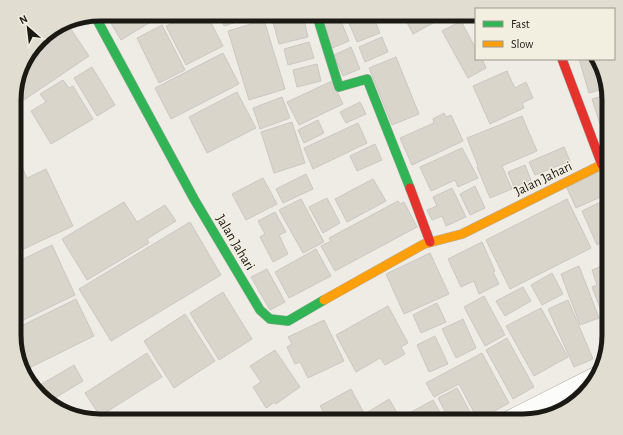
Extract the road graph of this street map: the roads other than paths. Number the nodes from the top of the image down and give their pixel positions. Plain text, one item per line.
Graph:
1 (98, 21) edge
2 (319, 21) edge
3 (562, 60) edge
4 (602, 156) edge
5 (602, 164) edge
6 (430, 242) junction
7 (586, 382) edge
8 (524, 414) edge

1 - 6 street, Jalan Jahari
2 - 6 street
3 - 4 street
5 - 6 street, Jalan Jahari
7 - 8 street

